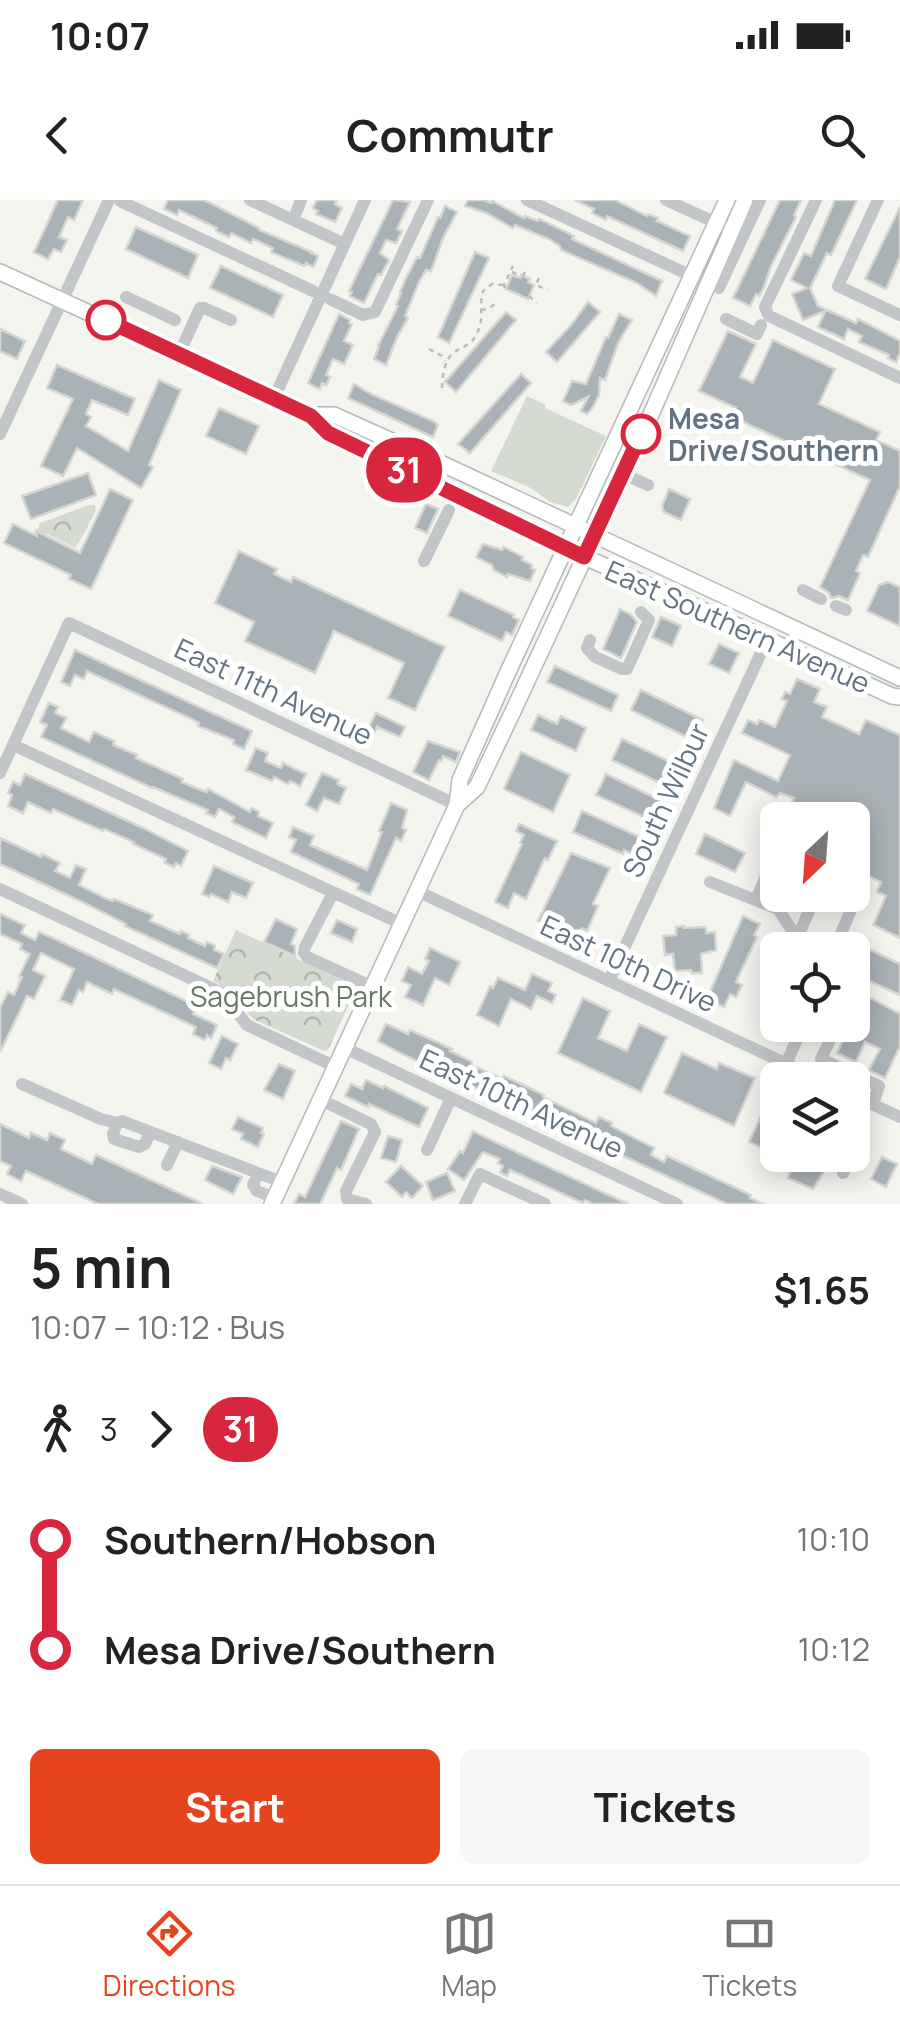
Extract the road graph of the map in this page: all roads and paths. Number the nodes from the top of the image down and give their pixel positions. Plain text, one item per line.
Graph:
1 (108, 200) edge
2 (250, 200) edge
3 (365, 200) edge
4 (428, 200) edge
5 (528, 200) edge
6 (666, 200) edge
7 (727, 200) edge
8 (745, 200) edge
9 (760, 200) edge
10 (816, 200) edge
11 (878, 200) edge
12 (120, 201) edge
13 (724, 227) junction
14 (345, 244) junction
15 (513, 266) dead end
16 (681, 270) dead end
17 (0, 272) edge
18 (510, 272) junction
19 (523, 275) dead end
20 (539, 278) dead end
21 (720, 288) dead end
22 (548, 290) dead end
23 (313, 291) dead end
24 (126, 297) dead end
25 (531, 298) dead end
26 (330, 299) dead end
27 (62, 300) junction
28 (537, 303) dead end
29 (496, 304) dead end
30 (480, 310) junction
31 (900, 315) edge
32 (175, 320) dead end
33 (231, 320) dead end
34 (726, 320) dead end
35 (761, 325) dead end
36 (428, 349) dead end
37 (179, 354) junction
38 (450, 354) junction
39 (442, 356) junction
40 (446, 362) junction
41 (900, 378) edge
42 (442, 388) dead end
43 (274, 398) junction
44 (4, 415) edge
45 (311, 416) junction
46 (0, 434) edge
47 (358, 448) junction
48 (454, 469) junction
49 (623, 474) junction
50 (648, 485) dead end
51 (449, 510) dead end
52 (575, 524) junction
53 (595, 534) junction
54 (565, 548) junction
55 (584, 557) junction
56 (424, 561) dead end
57 (803, 590) dead end
58 (821, 599) dead end
59 (641, 612) dead end
60 (590, 640) dead end
61 (767, 640) junction
62 (515, 656) junction
63 (856, 657) junction
64 (900, 678) edge
65 (900, 697) edge
66 (498, 742) junction
67 (13, 746) junction
68 (0, 773) edge
69 (457, 804) junction
70 (710, 882) dead end
71 (0, 889) edge
72 (760, 890) edge
73 (417, 891) junction
74 (333, 893) junction
75 (756, 900) junction
76 (760, 902) edge
77 (402, 924) junction
78 (609, 981) junction
79 (373, 987) junction
80 (828, 1042) edge
81 (344, 1048) junction
82 (820, 1059) junction
83 (782, 1062) edge
84 (819, 1062) edge
85 (825, 1062) edge
86 (336, 1067) junction
87 (22, 1084) dead end
88 (451, 1098) junction
89 (321, 1100) junction
90 (870, 1103) edge
91 (900, 1117) edge
92 (178, 1142) junction
93 (427, 1150) dead end
94 (167, 1165) dead end
95 (0, 1194) edge
96 (277, 1195) edge
97 (22, 1204) edge
98 (366, 1204) edge
99 (465, 1204) edge
100 (545, 1204) edge
101 (678, 1204) edge

1 - 27 street
2 - 14 street
3 - 14 street
4 - 26 street
5 - 16 street
6 - 13 street
7 - 13 main road
8 - 13 main road
9 - 21 street
10 - 41 street
11 - 31 street
12 - 23 street
13 - 49 main road
13 - 52 main road
14 - 43 street
15 - 18 path
17 - 27 main road, East Southern Avenue
18 - 19 path
18 - 30 path
20 - 22 path
24 - 32 street
25 - 28 path
27 - 37 main road, East Southern Avenue
27 - 44 street
29 - 30 path
30 - 38 path
33 - 37 street
34 - 35 street
36 - 39 path
37 - 43 main road, East Southern Avenue
38 - 39 path
38 - 40 path
39 - 40 path
40 - 42 path
43 - 45 main road, East Southern Avenue
44 - 46 street
45 - 47 main road, East Southern Avenue
45 - 48 main road, East Southern Avenue
47 - 48 main road
47 - 54 main road, East Southern Avenue
48 - 52 main road, East Southern Avenue
49 - 50 street
49 - 53 main road
51 - 56 street
52 - 53 main road, East Southern Avenue
52 - 54 main road
53 - 55 main road
53 - 63 main road, East Southern Avenue
54 - 55 main road, East Southern Avenue
54 - 62 main road
55 - 61 main road, East Southern Avenue
55 - 66 main road
57 - 58 street
59 - 60 street
61 - 63 main road
61 - 65 main road, East Southern Avenue
61 - 78 street, South Wilbur
62 - 66 main road
62 - 69 main road
63 - 64 main road, East Southern Avenue
66 - 69 main road
67 - 68 street
67 - 69 street, East 11th Avenue
67 - 74 street
69 - 73 main road
70 - 75 street
71 - 86 street
72 - 75 street
73 - 77 main road
73 - 78 street, East 10th Drive
74 - 77 street
74 - 79 street
75 - 76 street
77 - 79 main road
78 - 83 street, East 10th Drive
79 - 81 main road
80 - 82 street
81 - 86 main road
81 - 88 street, East 10th Avenue
82 - 84 street
82 - 85 street
86 - 89 main road
87 - 92 street
88 - 93 street
88 - 101 street, East 10th Avenue
89 - 96 main road
89 - 98 street
90 - 91 street
92 - 94 street
92 - 96 street
95 - 97 street
99 - 100 street

